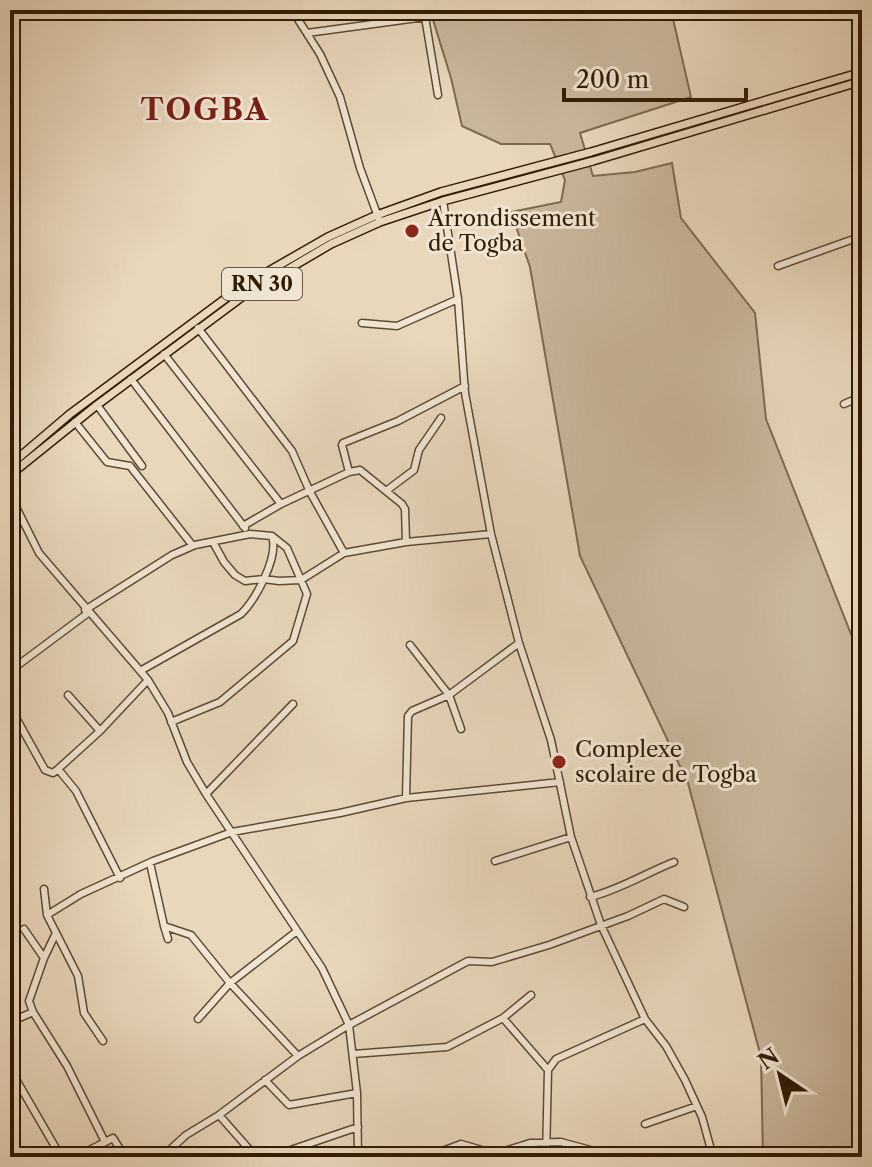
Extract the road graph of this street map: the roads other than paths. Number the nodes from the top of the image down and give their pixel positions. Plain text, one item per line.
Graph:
1 (292, 10) edge
2 (307, 33) junction
3 (862, 72) edge
4 (862, 81) edge
5 (438, 95) dead end
6 (592, 156) junction
7 (556, 166) junction
8 (443, 201) junction
9 (378, 219) junction
10 (862, 236) edge
11 (778, 266) dead end
12 (458, 299) junction
13 (362, 323) dead end
14 (198, 328) junction
15 (164, 354) junction
16 (131, 379) junction
17 (465, 386) junction
18 (862, 396) edge
19 (844, 404) dead end
20 (97, 405) junction
21 (441, 418) dead end
22 (75, 422) junction
23 (10, 465) edge
24 (142, 466) dead end
25 (349, 472) junction
26 (10, 475) edge
27 (386, 491) junction
28 (310, 492) junction
29 (10, 495) edge
30 (281, 504) junction
31 (243, 526) junction
32 (250, 534) junction
33 (491, 534) junction
34 (272, 536) junction
35 (213, 542) junction
36 (406, 542) junction
37 (193, 546) junction
38 (344, 553) junction
39 (264, 579) junction
40 (301, 580) junction
41 (87, 611) junction
42 (519, 643) junction
43 (410, 645) dead end
44 (10, 671) edge
45 (140, 671) junction
46 (148, 680) junction
47 (68, 695) dead end
48 (449, 695) junction
49 (293, 704) dead end
50 (10, 707) edge
51 (171, 722) junction
52 (461, 729) dead end
53 (100, 731) junction
54 (58, 769) junction
55 (560, 782) junction
56 (206, 794) junction
57 (406, 798) junction
58 (232, 832) junction
59 (571, 837) junction
60 (495, 861) dead end
61 (674, 862) dead end
62 (150, 863) junction
63 (120, 878) junction
64 (44, 889) dead end
65 (590, 897) junction
66 (684, 907) dead end
67 (47, 915) junction
68 (601, 925) junction
69 (164, 926) junction
70 (24, 929) dead end
71 (297, 931) junction
72 (56, 933) junction
73 (168, 939) dead end
74 (44, 958) junction
75 (230, 983) junction
76 (531, 995) dead end
77 (33, 1012) junction
78 (503, 1018) junction
79 (198, 1019) dead end
80 (645, 1019) junction
81 (10, 1022) edge
82 (349, 1025) junction
83 (103, 1041) dead end
84 (353, 1054) junction
85 (298, 1056) junction
86 (10, 1069) edge
87 (548, 1070) junction
88 (265, 1080) junction
89 (357, 1093) junction
90 (697, 1106) junction
91 (219, 1115) junction
92 (645, 1124) dead end
93 (358, 1127) junction
94 (105, 1142) junction
95 (546, 1144) junction
96 (437, 1153) dead end
97 (495, 1155) edge
98 (61, 1157) edge
99 (76, 1157) edge
100 (125, 1157) edge
101 (162, 1157) edge
102 (256, 1157) edge
103 (270, 1157) edge
104 (358, 1157) edge
105 (546, 1157) edge
106 (616, 1157) edge
107 (713, 1157) edge

1 - 2 street
2 - 5 street
2 - 9 street
3 - 6 main road, RN 30 / RN 30
4 - 6 main road, RN 30
6 - 7 main road, RN 30 / RN 30
7 - 8 main road, RN 30
7 - 9 main road, RN 30 / RN 30
8 - 9 main road, RN 30
8 - 12 street
9 - 14 main road, RN 30
9 - 23 main road, RN 30 / RN 30
10 - 11 street
12 - 13 street
12 - 17 street
14 - 15 main road, RN 30
14 - 28 street
15 - 16 main road, RN 30
15 - 30 street
16 - 20 main road, RN 30
16 - 31 street
17 - 25 street
17 - 33 street
18 - 19 street
20 - 22 main road, RN 30
20 - 24 street
21 - 27 street
22 - 26 main road, RN 30
22 - 37 street
25 - 27 street
25 - 28 street
27 - 36 street
28 - 30 street
28 - 38 street
29 - 41 street
30 - 31 street
31 - 32 street
32 - 34 street
32 - 35 street
33 - 36 street
33 - 42 street
34 - 39 street
34 - 40 street
35 - 37 street
35 - 39 street
36 - 38 street
37 - 41 street
38 - 40 street
39 - 40 street
39 - 45 street
40 - 51 street
41 - 44 street
41 - 45 street
42 - 48 street
42 - 55 street
43 - 48 street
45 - 46 street
46 - 51 street
46 - 53 street
47 - 53 street
48 - 52 street
48 - 57 street
49 - 56 street
50 - 54 street
51 - 56 street
53 - 54 street
54 - 63 street
55 - 57 street
55 - 59 street
56 - 58 street
57 - 58 street
58 - 62 street
58 - 71 street
59 - 60 street
59 - 65 street
61 - 65 street
62 - 63 street
62 - 69 street
63 - 67 street
64 - 67 street
65 - 68 street
66 - 68 street
67 - 72 street
68 - 80 street
68 - 82 street
69 - 73 street
69 - 75 street
70 - 74 street
71 - 75 street
71 - 82 street
72 - 74 street
72 - 83 street
74 - 77 street
75 - 79 street
75 - 85 street
76 - 78 street
77 - 81 street
77 - 94 street
78 - 84 street
78 - 87 street
80 - 87 street
80 - 90 street
82 - 84 street
82 - 85 street
84 - 89 street
85 - 88 street
86 - 98 street
87 - 95 street
88 - 89 street
88 - 91 street
89 - 93 street
90 - 92 street
90 - 107 street
91 - 101 street
91 - 102 street
93 - 103 street
93 - 104 street
94 - 99 street
94 - 100 street
95 - 97 street
95 - 105 street
95 - 106 street
96 - 97 street

